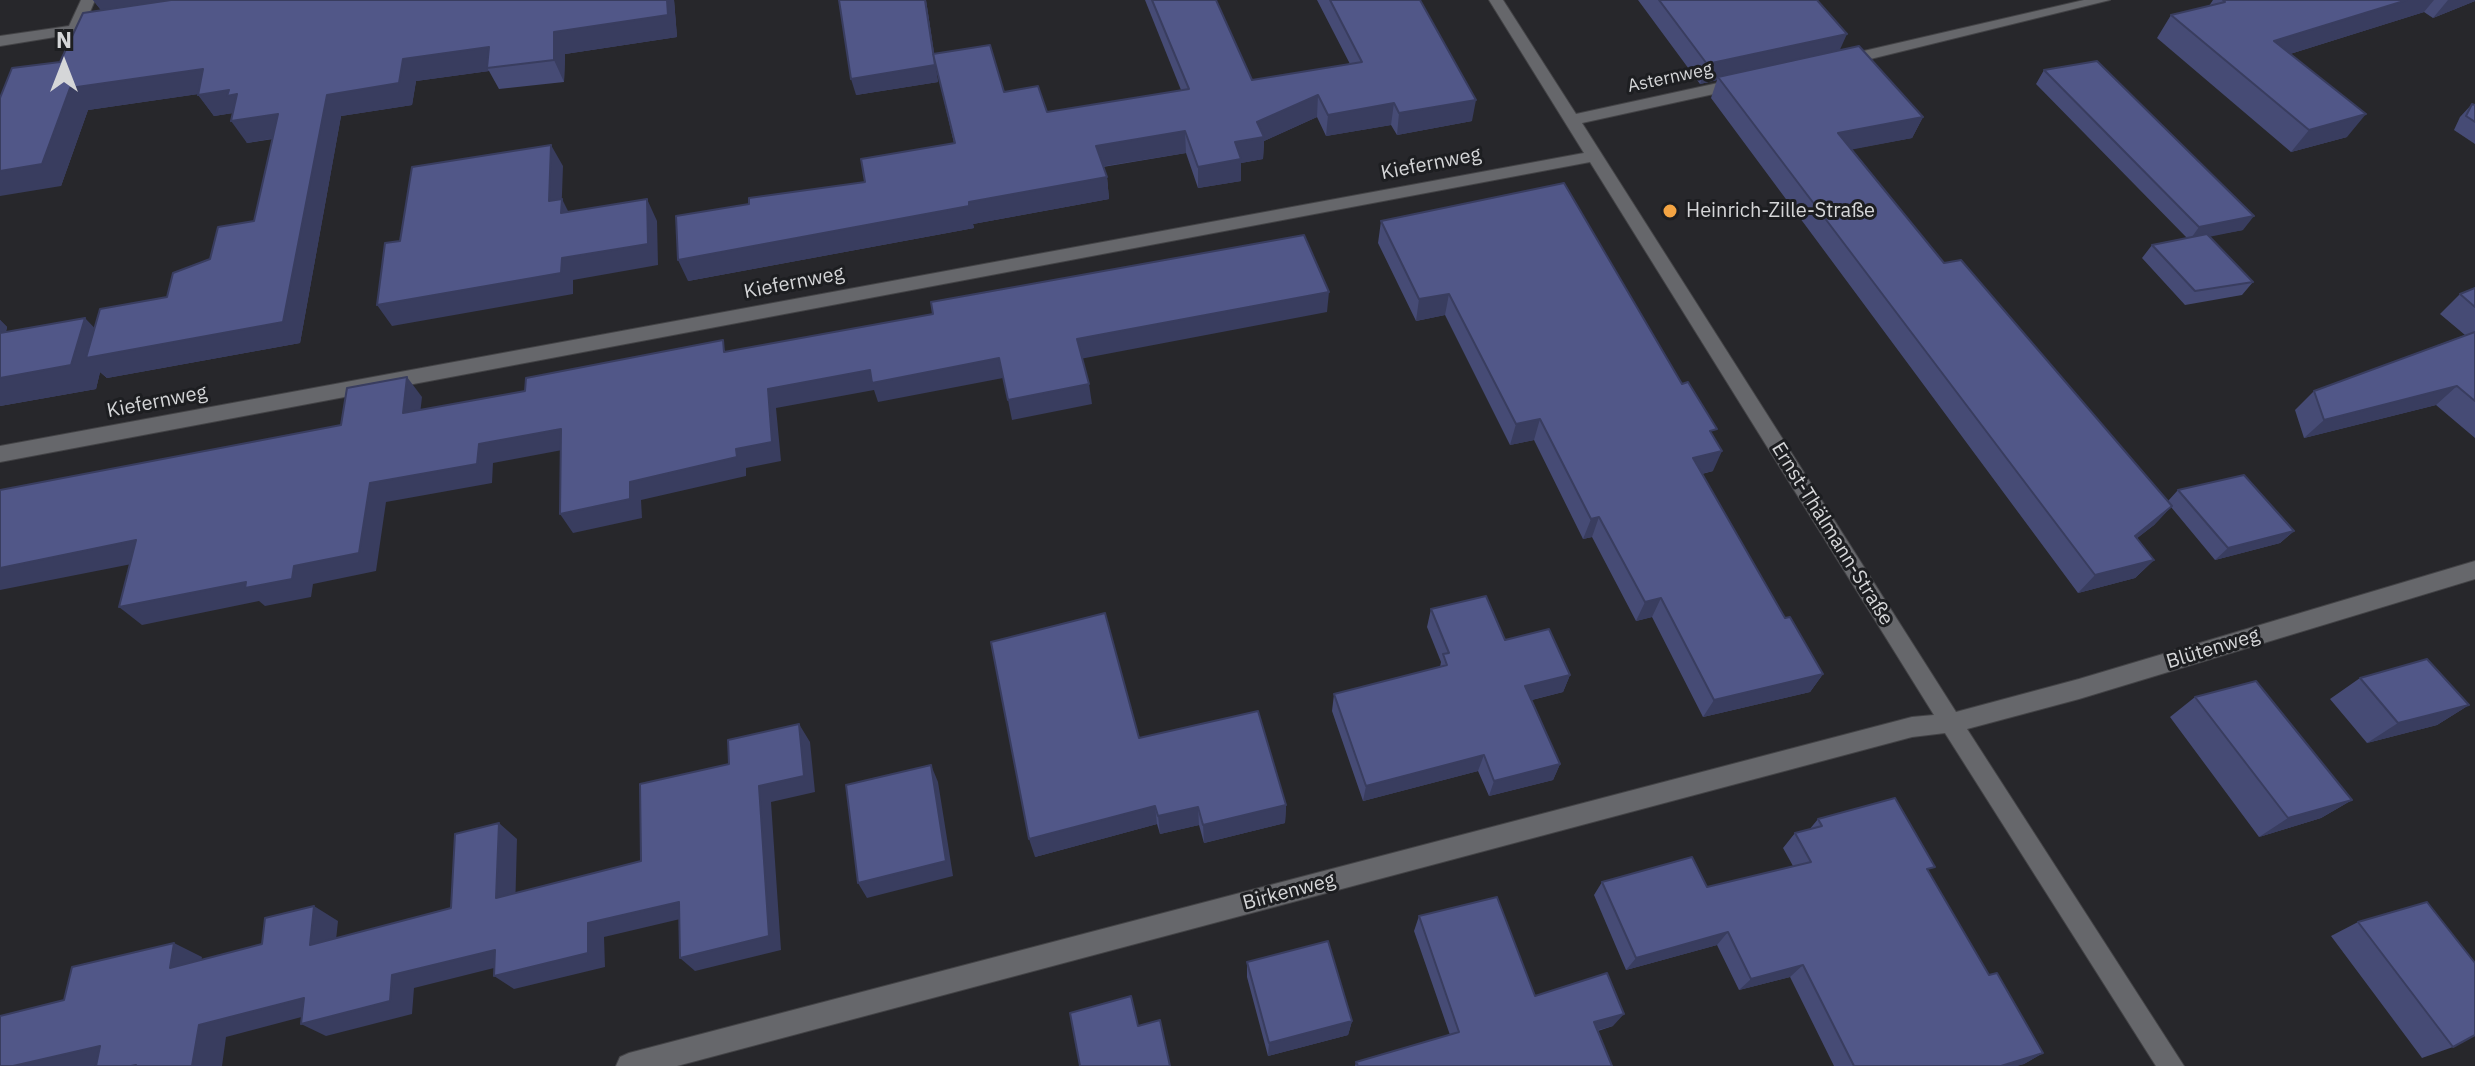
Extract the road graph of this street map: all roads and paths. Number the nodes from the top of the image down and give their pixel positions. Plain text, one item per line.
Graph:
1 (88, 0) edge
2 (1496, 0) edge
3 (2103, 0) edge
4 (120, 23) edge
5 (75, 30) junction
6 (0, 41) edge
7 (1819, 66) edge
8 (1756, 80) edge
9 (1573, 120) junction
10 (1596, 156) junction
11 (0, 454) edge
12 (2475, 570) edge
13 (1951, 723) junction
14 (629, 1066) edge
15 (2171, 1066) edge

1 - 5 street
2 - 9 street, Ernst-Thälmann-Straße
3 - 7 street
4 - 5 street
5 - 6 street
8 - 9 street, Asternweg
9 - 10 street, Ernst-Thälmann-Straße
10 - 11 street, Kiefernweg
10 - 13 street, Ernst-Thälmann-Straße
12 - 13 street, Blütenweg
13 - 14 street, Birkenweg
13 - 15 street, Ernst-Thälmann-Straße

